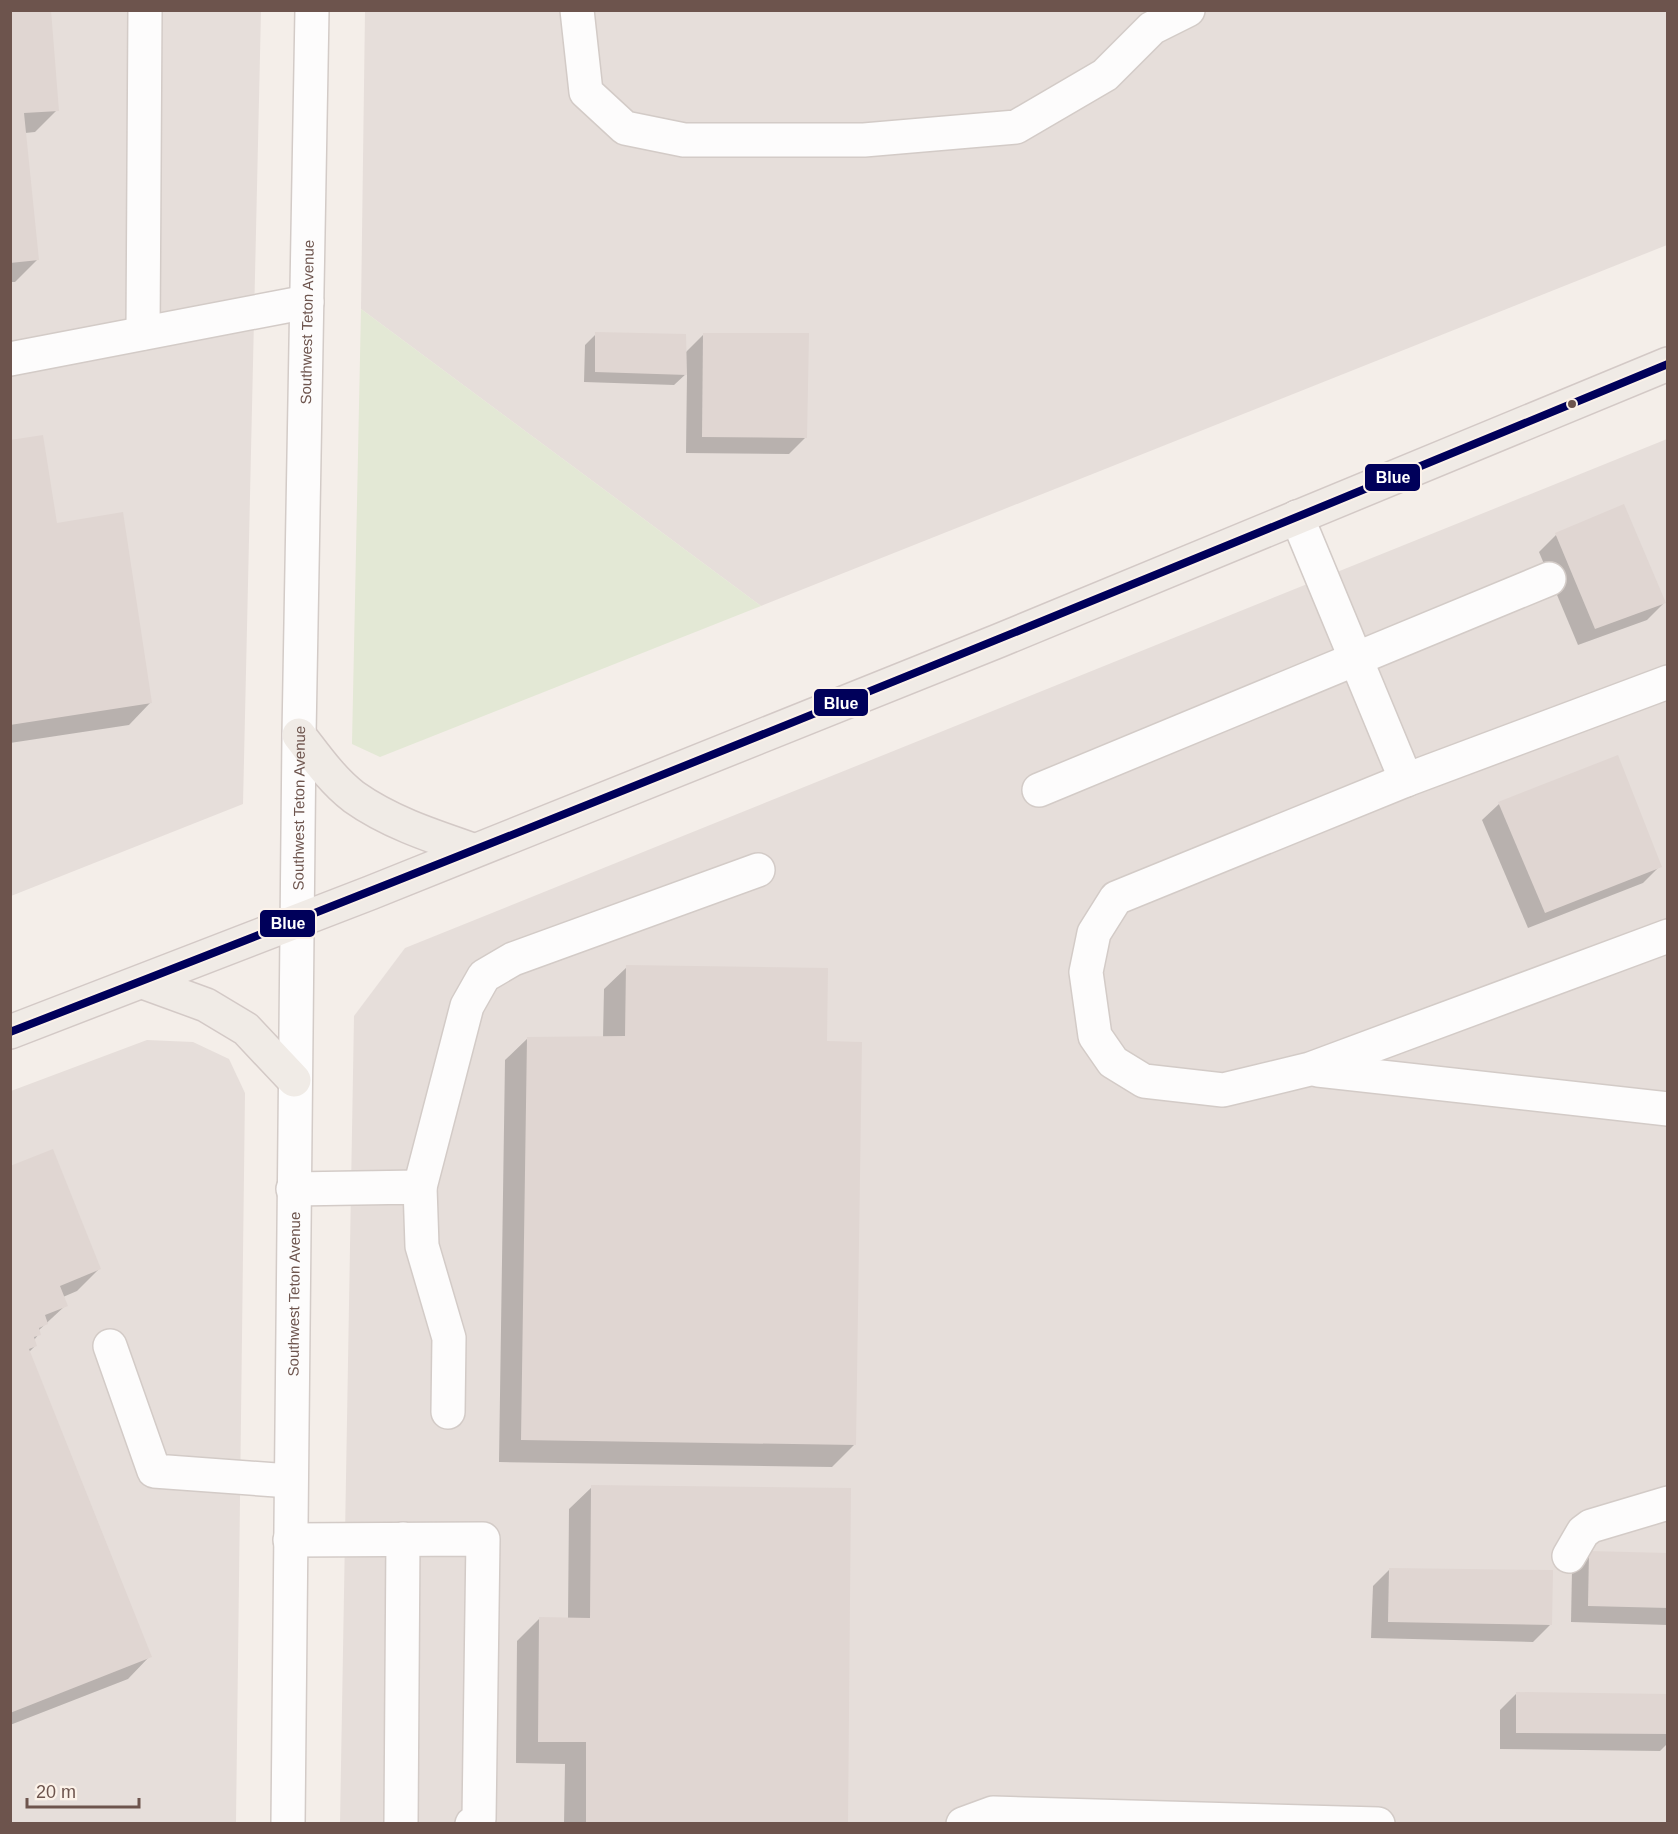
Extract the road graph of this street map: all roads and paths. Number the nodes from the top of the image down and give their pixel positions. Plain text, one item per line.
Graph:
1 (145, 10) edge
2 (312, 10) edge
3 (577, 10) edge
4 (1188, 10) edge
5 (1151, 19) edge
6 (307, 302) junction
7 (143, 333) junction
8 (10, 359) edge
9 (1668, 364) edge
10 (1297, 517) junction
11 (1549, 579) dead end
12 (1355, 659) junction
13 (1668, 682) edge
14 (299, 735) junction
15 (1406, 780) junction
16 (1039, 790) dead end
17 (473, 850) junction
18 (758, 870) dead end
19 (297, 921) junction
20 (1668, 936) edge
21 (143, 982) junction
22 (10, 1032) edge
23 (1310, 1069) junction
24 (294, 1080) junction
25 (1668, 1109) edge
26 (420, 1187) junction
27 (293, 1189) junction
28 (110, 1346) dead end
29 (448, 1412) dead end
30 (291, 1481) junction
31 (1668, 1503) edge
32 (403, 1539) junction
33 (290, 1540) junction
34 (1569, 1556) dead end
35 (288, 1824) edge
36 (401, 1824) edge
37 (472, 1824) edge
38 (963, 1824) edge
39 (1378, 1824) edge

1 - 7 street
2 - 6 street, Southwest Teton Avenue
3 - 5 street
4 - 5 street
6 - 7 street
6 - 14 street, Southwest Teton Avenue
7 - 8 street
9 - 10 main road
10 - 12 street
10 - 17 main road
11 - 12 street
12 - 15 street
12 - 16 street
13 - 15 street
14 - 17 main road
14 - 19 street, Southwest Teton Avenue
15 - 23 street
17 - 19 main road
18 - 26 street
19 - 21 main road
19 - 24 street, Southwest Teton Avenue
20 - 23 street
21 - 22 main road
21 - 24 main road
23 - 25 street
24 - 27 street, Southwest Teton Avenue
26 - 27 street
26 - 29 street
27 - 30 street, Southwest Teton Avenue
28 - 30 street
30 - 33 street, Southwest Teton Avenue
31 - 34 street
32 - 33 street
32 - 36 street
32 - 37 street
33 - 35 street, Southwest Teton Avenue
38 - 39 street

